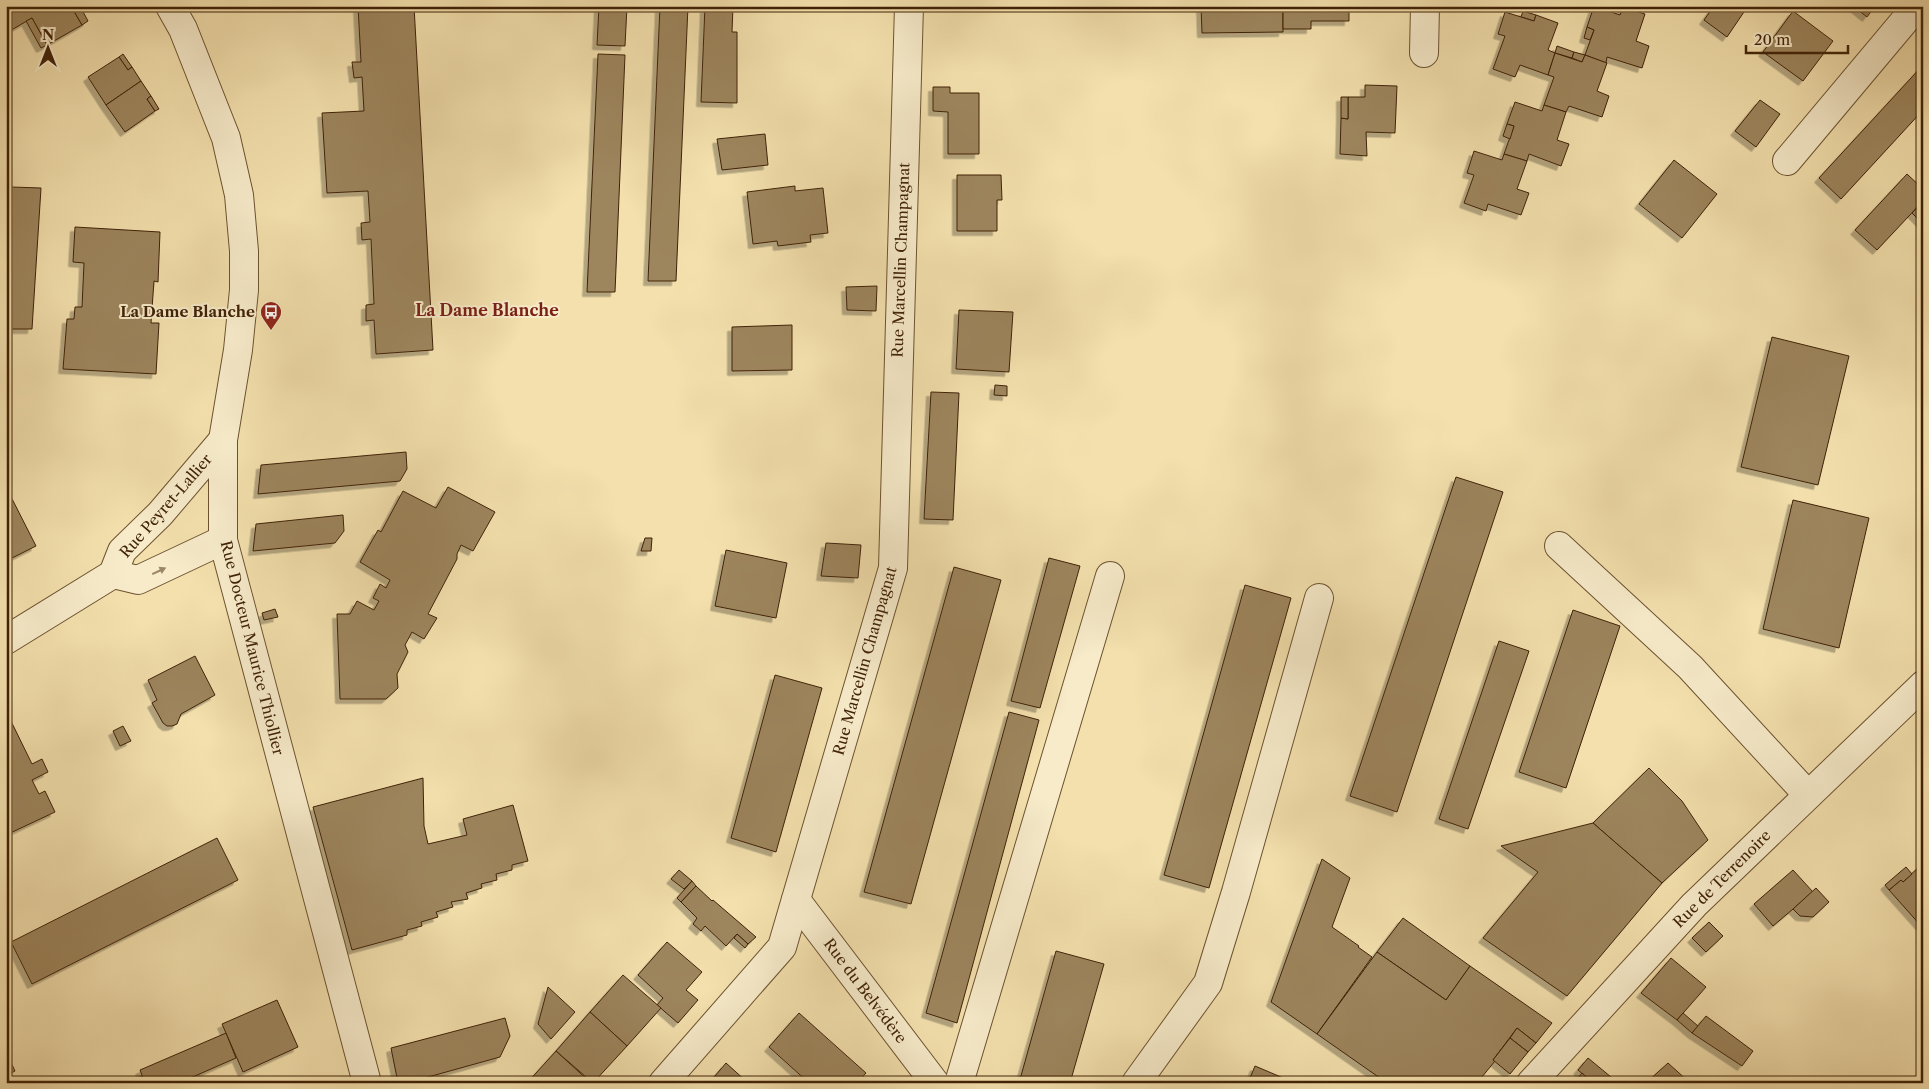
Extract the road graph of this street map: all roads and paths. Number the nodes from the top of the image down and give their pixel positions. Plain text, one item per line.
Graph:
1 (170, 6) edge
2 (909, 6) edge
3 (1425, 6) edge
4 (1917, 6) edge
5 (1424, 53) dead end
6 (1787, 161) dead end
7 (223, 440) junction
8 (223, 540) junction
9 (1559, 546) dead end
10 (113, 574) junction
11 (1110, 576) dead end
12 (1319, 598) dead end
13 (6, 640) edge
14 (1923, 685) edge
15 (1808, 795) junction
16 (796, 900) junction
17 (367, 1083) edge
18 (663, 1083) edge
19 (935, 1083) edge
20 (960, 1083) edge
21 (1136, 1083) edge
22 (1531, 1083) edge

1 - 7 street, Rue Docteur Maurice Thiollier
2 - 16 street, Rue Marcellin Champagnat
3 - 5 street
4 - 6 street
7 - 8 street, Rue Docteur Maurice Thiollier
7 - 10 street, Rue Peyret-Lallier
10 -> 8 street, Rue Peyret-Lallier
8 - 17 street, Rue Docteur Maurice Thiollier
9 - 15 street
10 - 13 street, Rue Peyret-Lallier
11 - 20 street
12 - 21 street
14 - 15 street, Rue de Terrenoire
15 - 22 street, Rue de Terrenoire
16 - 18 street, Rue Marcellin Champagnat
16 - 19 street, Rue du Belvédère

